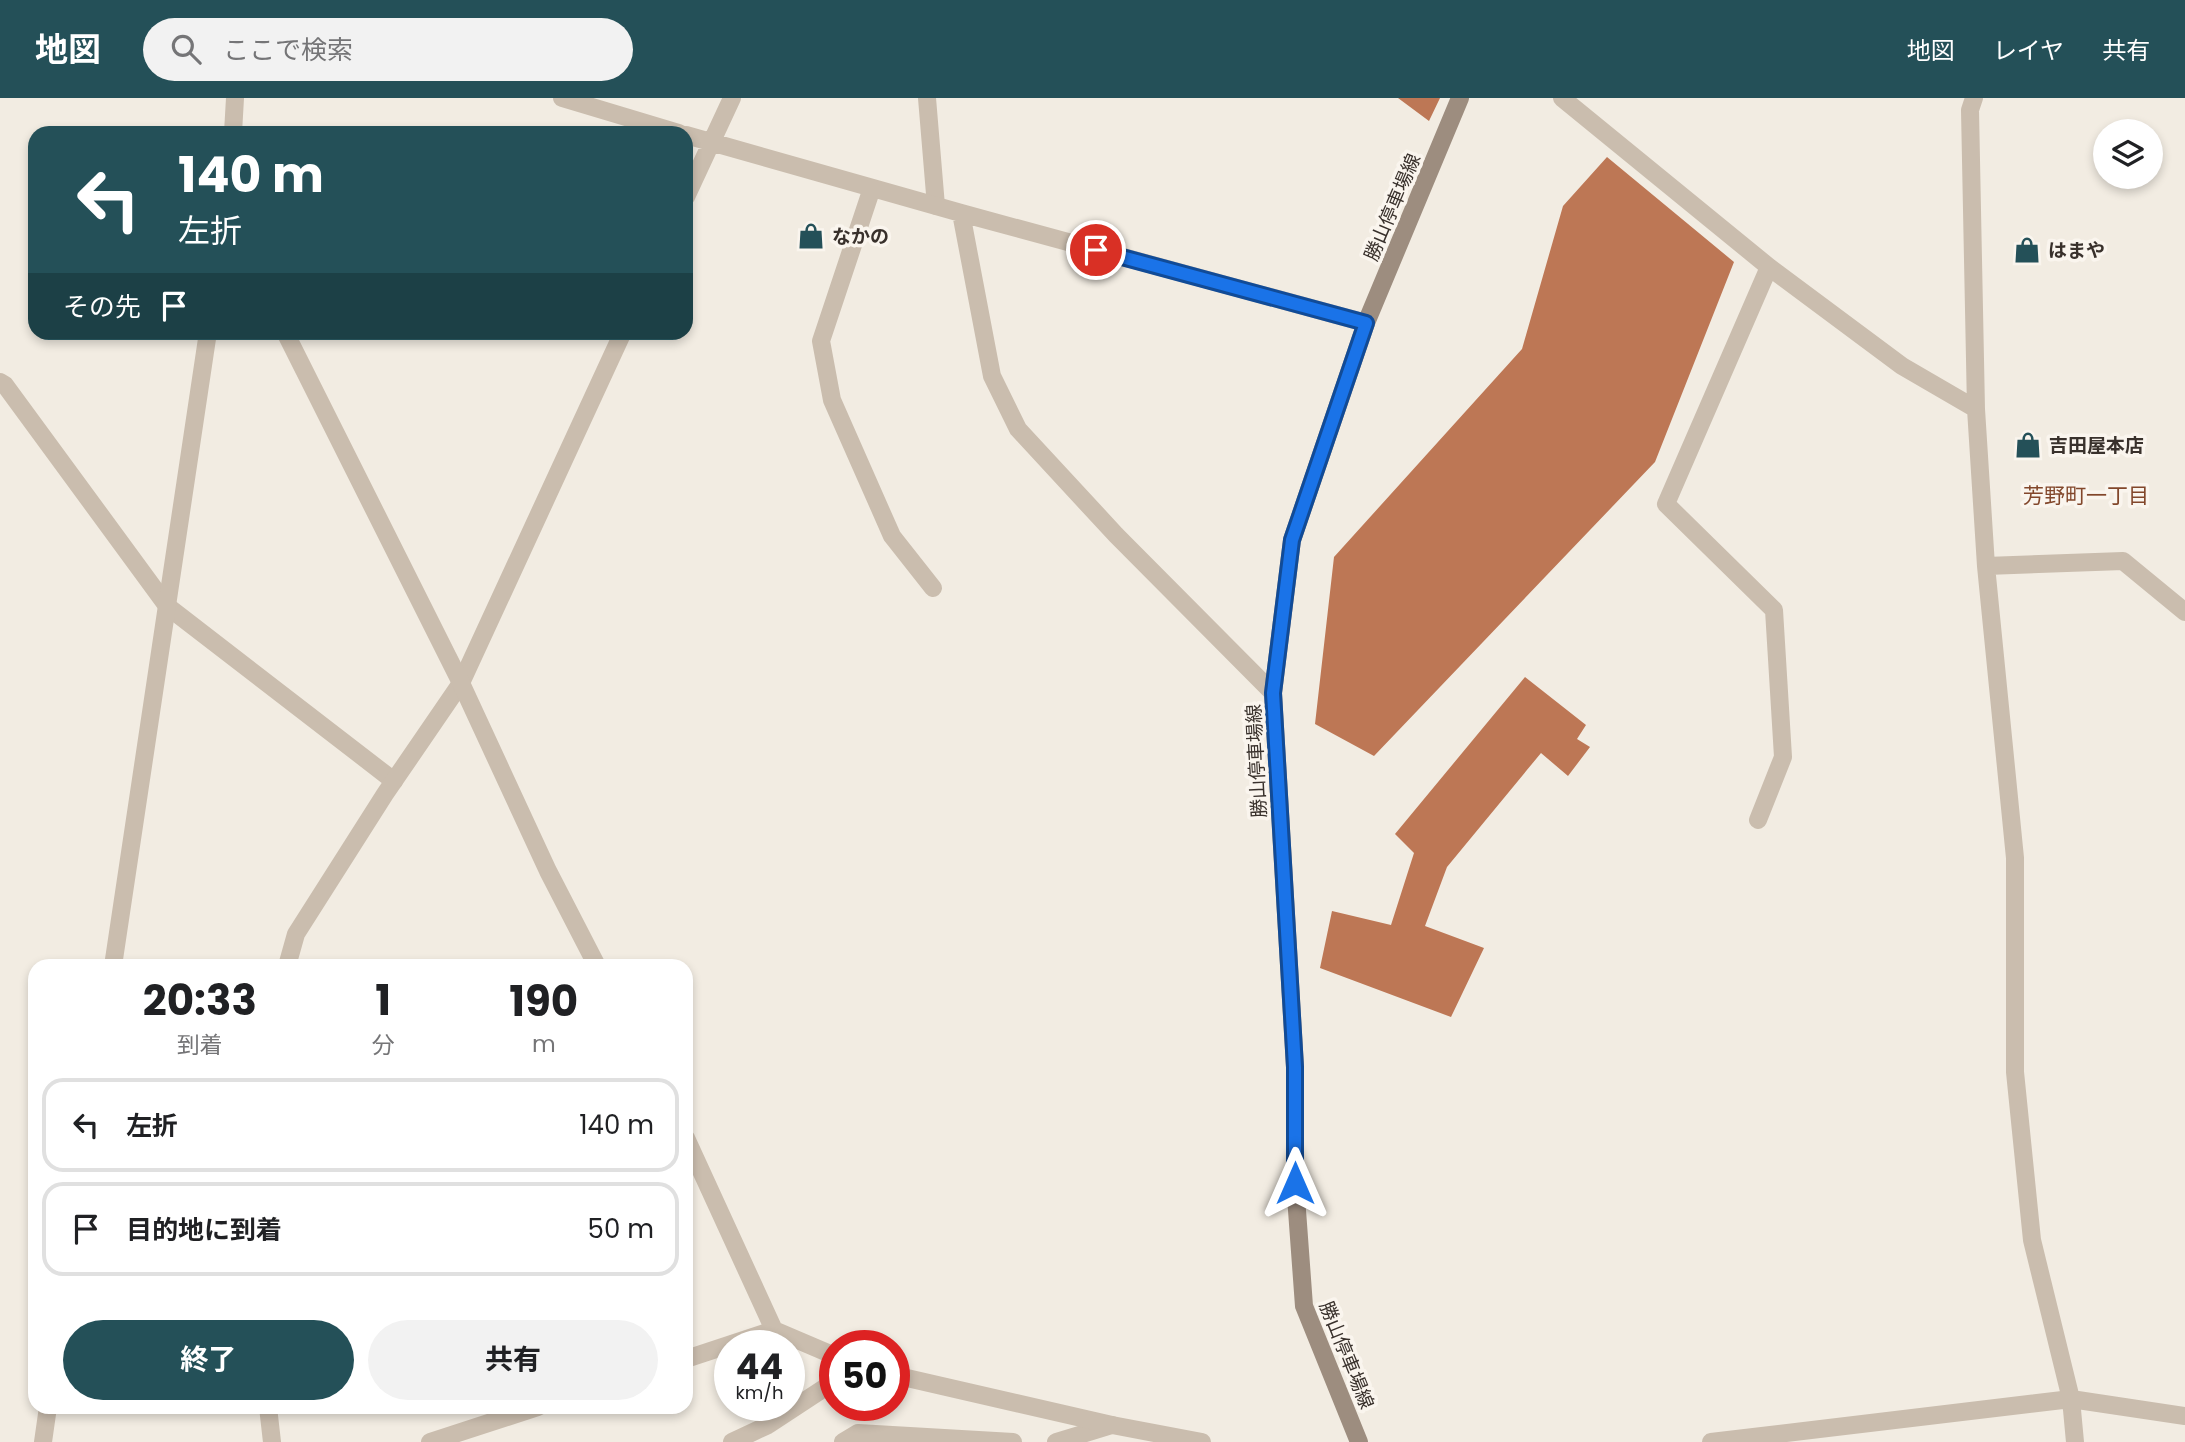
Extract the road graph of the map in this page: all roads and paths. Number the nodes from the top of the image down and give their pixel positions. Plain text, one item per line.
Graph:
1 (235, 98) edge
2 (562, 98) edge
3 (732, 98) edge
4 (927, 98) edge
5 (1460, 98) edge
6 (1562, 98) edge
7 (1974, 98) edge
8 (233, 126) edge
9 (656, 126) edge
10 (693, 137) edge
11 (711, 142) junction
12 (693, 182) edge
13 (872, 188) junction
14 (936, 206) junction
15 (961, 213) junction
16 (1769, 267) junction
17 (1366, 323) junction
18 (207, 340) edge
19 (289, 340) edge
20 (619, 340) edge
21 (0, 382) edge
22 (1976, 409) junction
23 (1986, 566) junction
24 (933, 587) dead end
25 (167, 607) junction
26 (2185, 612) edge
27 (461, 683) junction
28 (1273, 693) junction
29 (394, 781) junction
30 (1758, 820) dead end
31 (114, 959) edge
32 (289, 959) edge
33 (593, 959) edge
34 (693, 1153) edge
35 (774, 1330) edge
36 (714, 1350) edge
37 (693, 1357) edge
38 (910, 1379) edge
39 (819, 1392) edge
40 (2071, 1399) junction
41 (47, 1414) edge
42 (269, 1414) edge
43 (516, 1414) edge
44 (2185, 1416) edge
45 (1112, 1425) junction
46 (1091, 1437) edge
47 (43, 1442) edge
48 (272, 1442) edge
49 (430, 1442) edge
50 (733, 1442) edge
51 (843, 1442) edge
52 (1013, 1442) edge
53 (1056, 1442) edge
54 (1202, 1442) edge
55 (1359, 1442) edge
56 (1711, 1442) edge
57 (2075, 1442) edge

1 - 8 street
2 - 9 street
3 - 11 street
4 - 14 street
5 - 17 main road, 勝山停車場線
6 - 16 street
7 - 22 street
10 - 11 street
11 - 12 street
11 - 13 street
13 - 14 street
13 - 24 street
14 - 15 street
15 - 17 street
15 - 28 street
16 - 22 street
16 - 30 street
17 - 28 main road, 勝山停車場線
18 - 25 street
19 - 27 street
20 - 27 street
21 - 25 street
22 - 23 street
23 - 26 street
23 - 40 street
25 - 29 street
25 - 31 street
27 - 29 street
27 - 33 street
28 - 55 main road, 勝山停車場線
29 - 32 street
34 - 35 street
36 - 37 street
38 - 45 street
39 - 50 street
40 - 44 street
40 - 56 street
40 - 57 street
41 - 47 street
42 - 48 street
43 - 49 street
45 - 46 street
45 - 54 street
46 - 53 street
51 - 52 street

